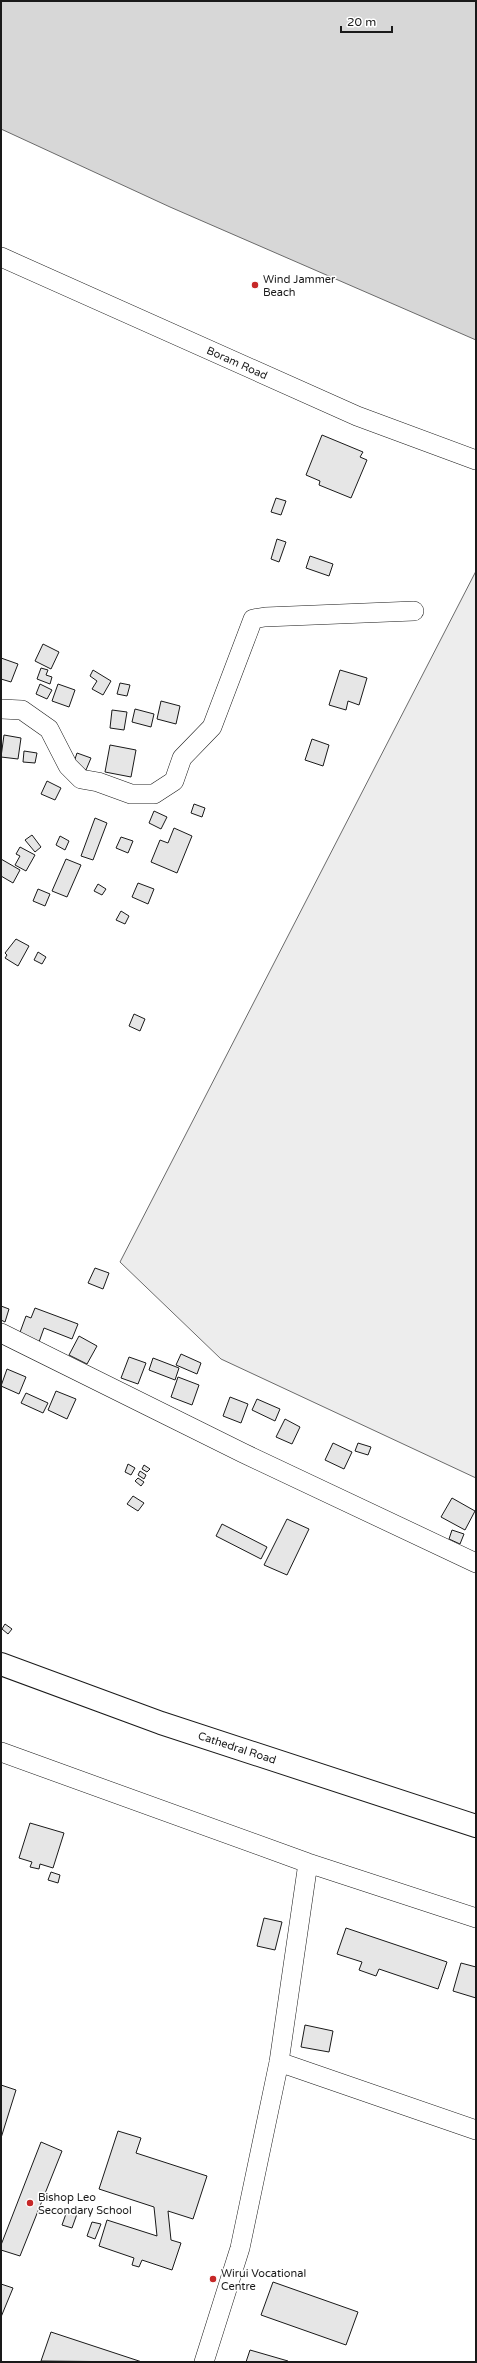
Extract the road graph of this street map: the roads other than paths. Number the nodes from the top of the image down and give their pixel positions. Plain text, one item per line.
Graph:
1 (1, 257) edge
2 (476, 460) edge
3 (414, 611) dead end
4 (1, 709) edge
5 (1, 1334) edge
6 (476, 1564) edge
7 (1, 1664) edge
8 (1, 1752) edge
9 (476, 1826) edge
10 (308, 1863) junction
11 (476, 1918) edge
12 (279, 2062) junction
13 (476, 2130) edge
14 (204, 2362) edge

1 - 2 street, Boram Road
3 - 4 street
5 - 6 street
7 - 9 main road, Cathedral Road
8 - 10 street
10 - 11 street
10 - 12 street
12 - 13 street
12 - 14 street

